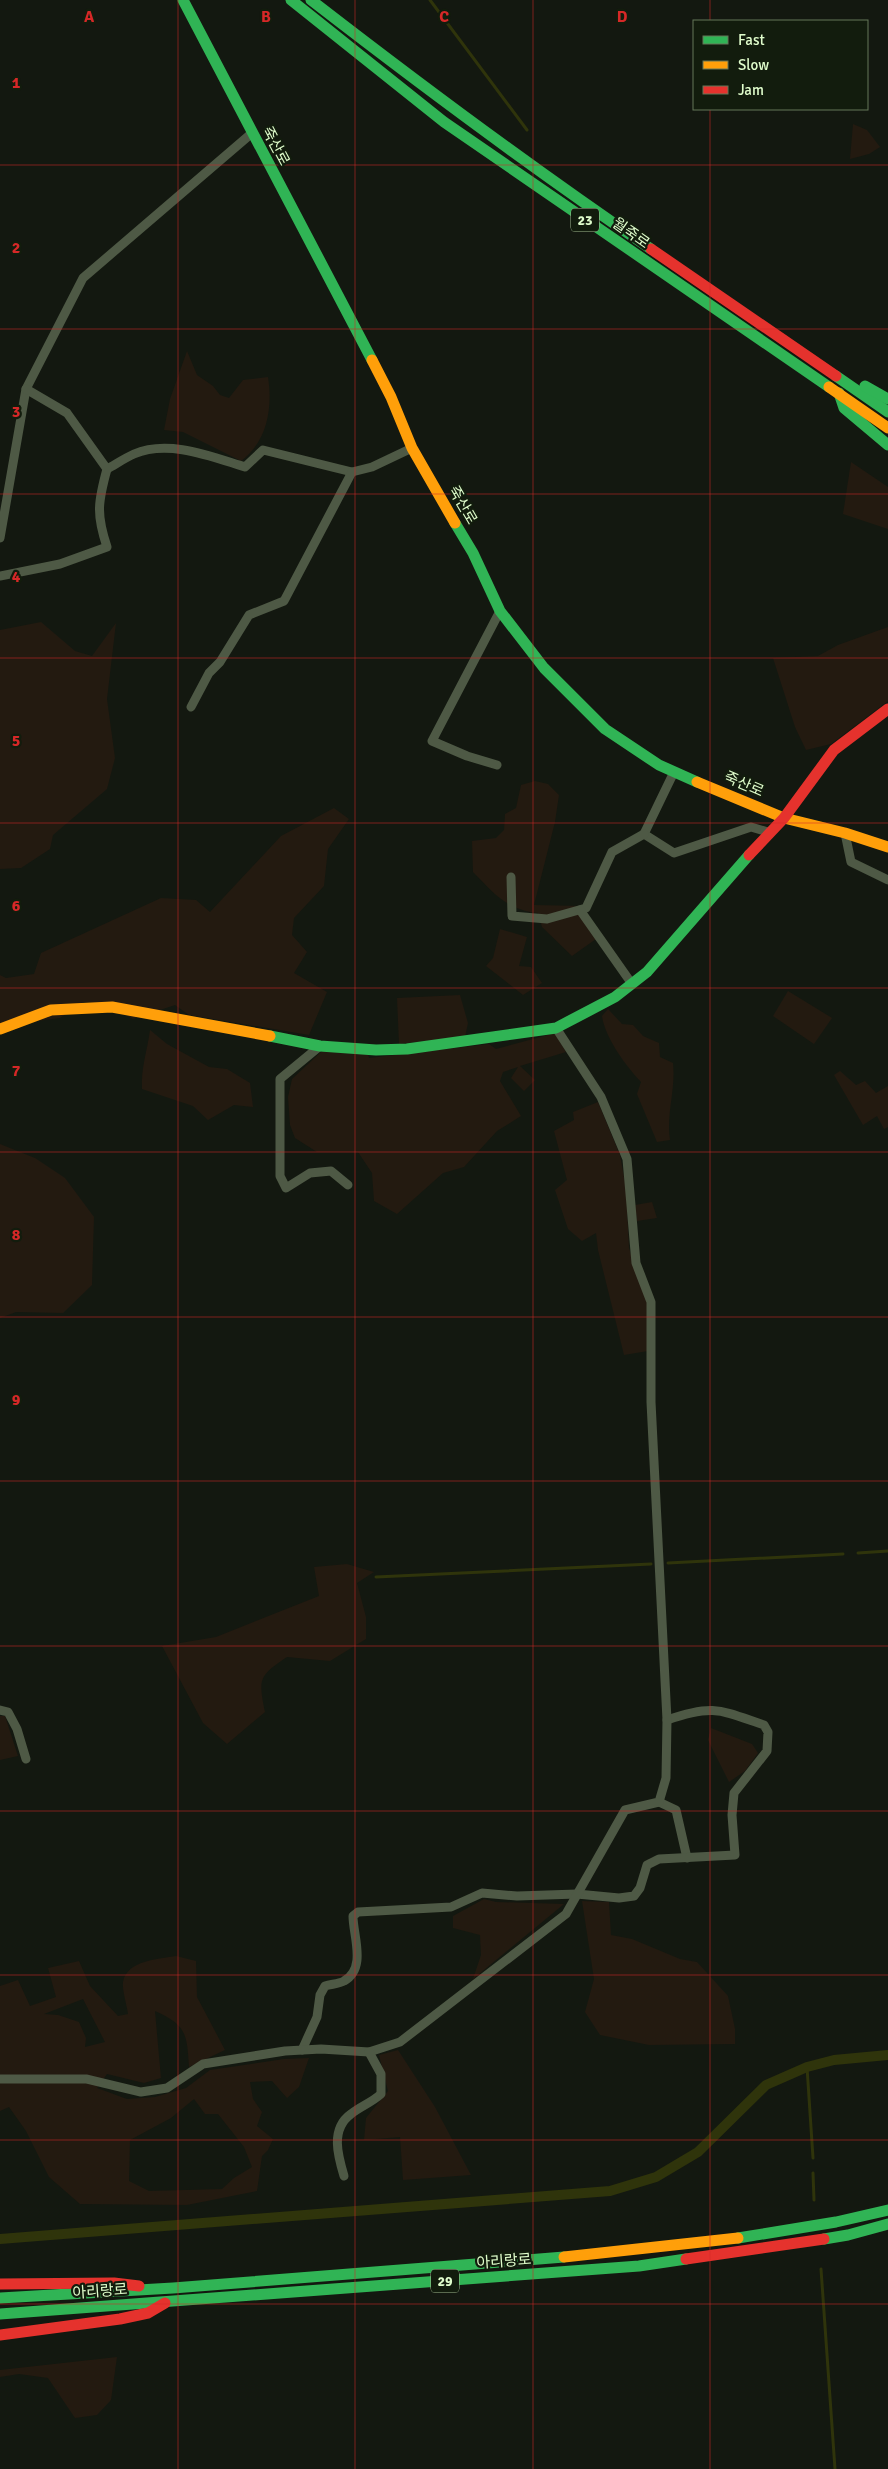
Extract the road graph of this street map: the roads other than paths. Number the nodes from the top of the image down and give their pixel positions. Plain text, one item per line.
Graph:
1 (182, 0) edge
2 (291, 0) edge
3 (311, 0) edge
4 (252, 133) junction
5 (827, 368) junction
6 (26, 389) junction
7 (839, 393) junction
8 (888, 399) edge
9 (888, 412) edge
10 (888, 428) edge
11 (888, 445) edge
12 (412, 448) junction
13 (107, 469) junction
14 (352, 472) junction
15 (0, 538) edge
16 (0, 576) edge
17 (500, 611) junction
18 (191, 707) dead end
19 (888, 708) edge
20 (497, 765) dead end
21 (674, 772) junction
22 (784, 818) junction
23 (768, 832) junction
24 (845, 833) junction
25 (644, 834) junction
26 (888, 847) edge
27 (511, 877) dead end
28 (888, 880) edge
29 (580, 910) junction
30 (632, 984) junction
31 (556, 1028) junction
32 (0, 1029) edge
33 (320, 1046) junction
34 (348, 1185) dead end
35 (0, 1710) edge
36 (667, 1720) junction
37 (26, 1759) dead end
38 (659, 1802) junction
39 (687, 1858) junction
40 (577, 1894) junction
41 (302, 2050) junction
42 (369, 2052) junction
43 (0, 2079) edge
44 (344, 2176) dead end
45 (888, 2210) edge
46 (888, 2224) edge
47 (0, 2284) edge
48 (160, 2289) junction
49 (0, 2298) edge
50 (166, 2302) junction
51 (0, 2314) edge
52 (0, 2335) edge

1 - 4 main road, 죽산로
2 - 7 main road, 월죽로 / 23
3 - 5 main road, 월죽로 / 23
4 - 6 street
4 - 12 main road, 죽산로
5 - 8 main road
5 - 9 main road, 월죽로 / 23
6 - 13 street
6 - 15 street
7 - 10 main road, 월죽로 / 23
7 - 11 main road
12 - 14 street
12 - 17 main road, 죽산로
13 - 14 street
13 - 16 street
14 - 18 street
17 - 20 street
17 - 21 main road, 죽산로
19 - 22 main road
21 - 22 main road, 죽산로
21 - 25 street
22 - 23 main road
22 - 24 main road, 죽산로
23 - 25 street
23 - 30 main road
24 - 26 main road, 죽산로
24 - 28 street
25 - 29 street
27 - 29 street
29 - 30 street
30 - 31 main road
31 - 33 main road
31 - 36 street
32 - 33 main road
33 - 34 street
35 - 37 street
36 - 38 street
36 - 39 street
38 - 39 street
38 - 40 street
39 - 40 street
40 - 41 street
40 - 42 street
41 - 42 street
41 - 43 street
42 - 44 street
45 - 48 main road, 아리랑로 / 29
46 - 50 main road, 아리랑로 / 29
47 - 48 main road
48 - 49 main road, 아리랑로 / 29
50 - 51 main road, 아리랑로 / 29
50 - 52 main road

